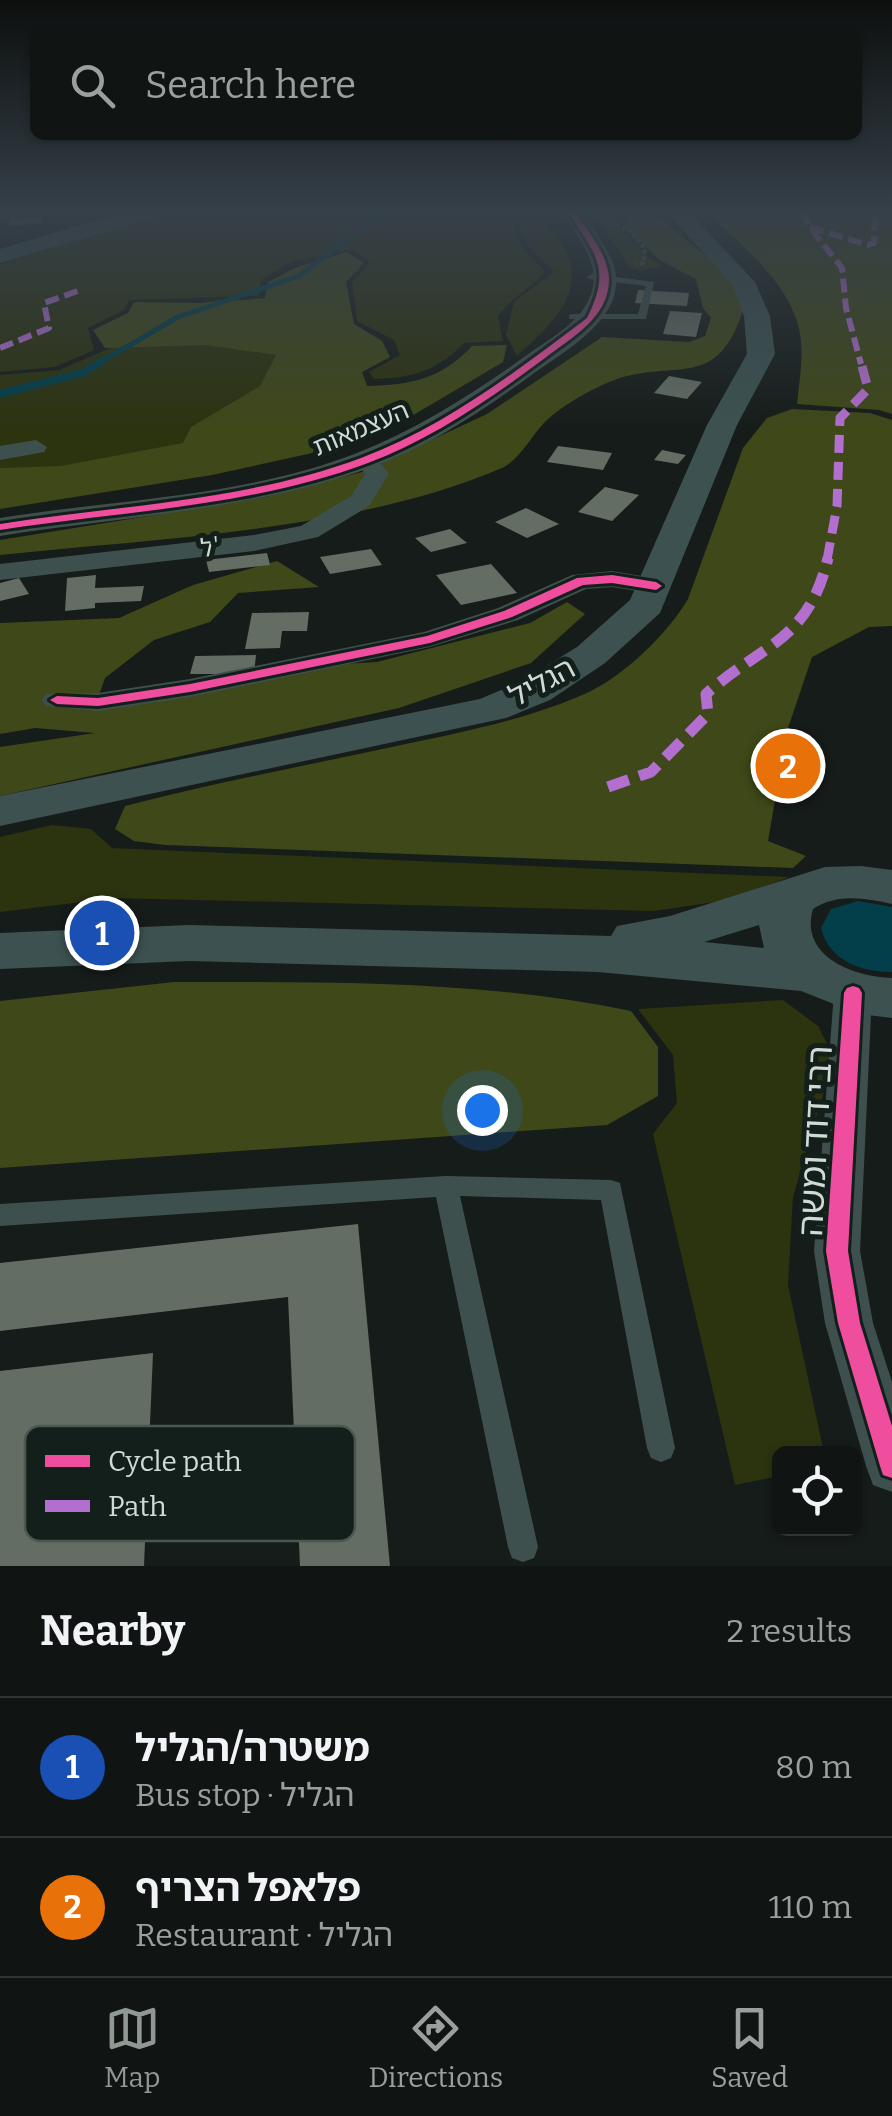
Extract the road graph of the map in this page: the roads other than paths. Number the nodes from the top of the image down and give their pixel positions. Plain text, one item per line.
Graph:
1 (601, 284) edge
2 (651, 284) edge
3 (744, 284) edge
4 (582, 318) junction
5 (36, 447) dead end
6 (0, 453) edge
7 (365, 459) junction
8 (0, 527) edge
9 (0, 572) edge
10 (656, 586) junction
11 (58, 700) dead end
12 (0, 811) edge
13 (888, 883) edge
14 (801, 894) junction
15 (549, 950) junction
16 (0, 951) edge
17 (854, 989) edge
18 (446, 1186) junction
19 (0, 1216) edge
20 (879, 1385) edge
21 (661, 1448) dead end
22 (892, 1466) edge
23 (523, 1547) dead end

1 - 4 street
2 - 4 lane
3 - 10 main road, הגליל
4 - 7 street, העצמאות
5 - 6 street
7 - 8 street, העצמאות
7 - 9 street, ל'
10 - 11 street
10 - 12 main road, הגליל
13 - 14 main road
14 - 15 main road
14 - 17 main road
15 - 16 main road
15 - 17 main road
17 - 20 street, רבי דוד ומשה
18 - 19 lane
18 - 21 lane
18 - 23 lane
20 - 22 street, רבי דוד ומשה

